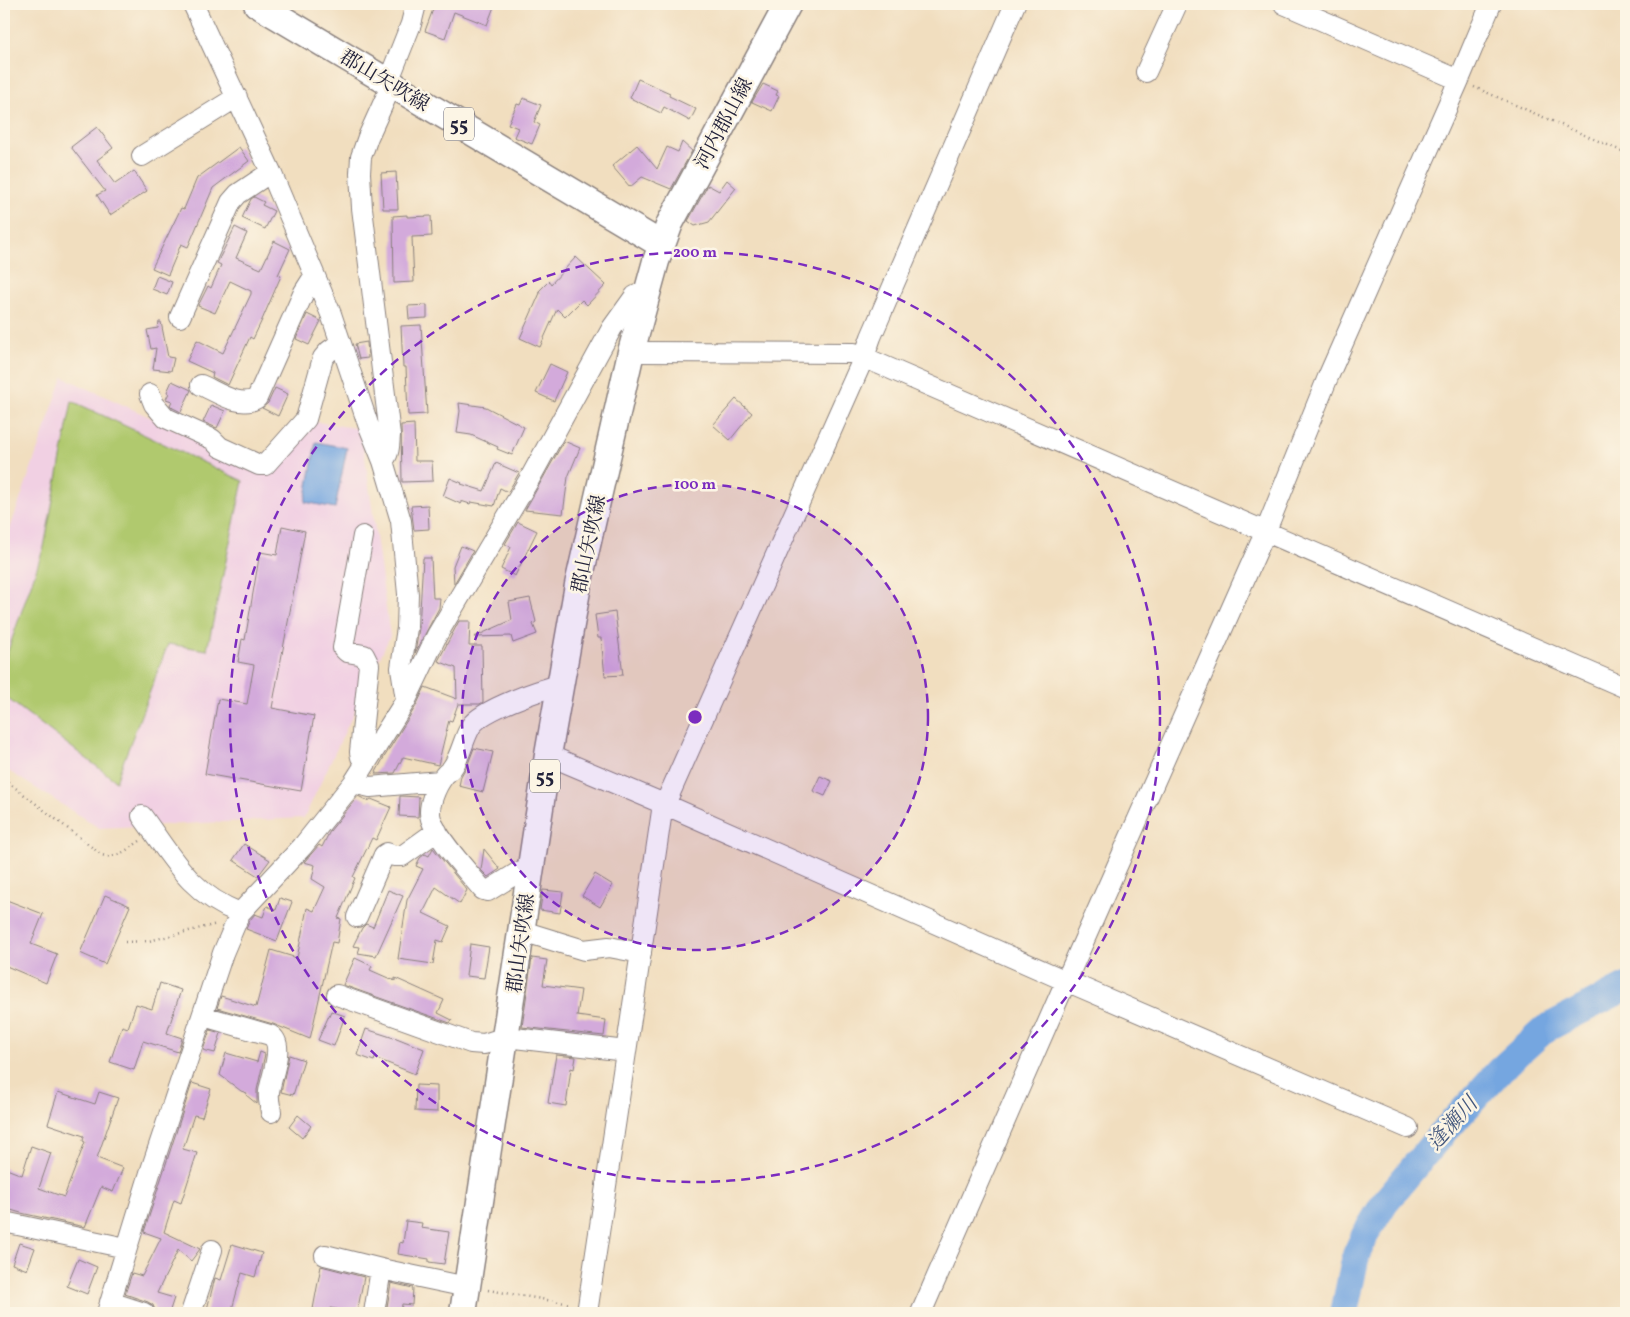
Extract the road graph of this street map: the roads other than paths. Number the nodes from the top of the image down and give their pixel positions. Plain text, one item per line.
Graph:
1 (193, 4) edge
2 (257, 4) edge
3 (416, 4) edge
4 (788, 4) edge
5 (1015, 4) edge
6 (1177, 4) edge
7 (1284, 4) edge
8 (1491, 4) edge
9 (1146, 72) dead end
10 (1459, 80) junction
11 (390, 83) junction
12 (237, 98) junction
13 (142, 156) dead end
14 (271, 172) junction
15 (662, 245) junction
16 (316, 279) junction
17 (648, 289) junction
18 (180, 318) dead end
19 (340, 343) junction
20 (631, 352) junction
21 (864, 356) junction
22 (201, 385) dead end
23 (150, 394) dead end
24 (383, 460) junction
25 (1265, 533) junction
26 (363, 536) dead end
27 (560, 685) junction
28 (1626, 688) edge
29 (406, 700) junction
30 (548, 755) junction
31 (366, 763) junction
32 (440, 781) junction
33 (354, 782) junction
34 (664, 804) junction
35 (142, 816) dead end
36 (437, 830) junction
37 (531, 871) junction
38 (357, 917) dead end
39 (236, 921) junction
40 (521, 933) junction
41 (641, 953) junction
42 (1066, 981) junction
43 (337, 995) dead end
44 (202, 1016) junction
45 (506, 1037) junction
46 (626, 1052) junction
47 (271, 1112) dead end
48 (1408, 1128) dead end
49 (4, 1222) edge
50 (126, 1248) junction
51 (212, 1250) dead end
52 (325, 1255) dead end
53 (381, 1269) junction
54 (466, 1286) junction
55 (108, 1308) edge
56 (589, 1312) edge
57 (144, 1313) edge
58 (191, 1313) edge
59 (374, 1313) edge
60 (463, 1313) edge
61 (920, 1313) edge

1 - 12 street
2 - 11 main road, 郡山矢吹線 / 55
3 - 11 street
4 - 15 main road, 河内郡山線
5 - 21 street
6 - 9 street
7 - 10 street
8 - 10 street
10 - 25 street
11 - 15 main road, 郡山矢吹線 / 55
11 - 24 street
12 - 13 street
12 - 14 street
14 - 16 street
14 - 18 street
15 - 17 main road, 郡山矢吹線 / 55
16 - 19 street
16 - 22 street
17 - 20 main road, 郡山矢吹線 / 55
17 - 29 street
19 - 23 street
19 - 24 street
20 - 21 street
20 - 27 main road, 郡山矢吹線 / 55
21 - 25 street
21 - 34 street
24 - 29 street
25 - 28 street
25 - 42 street
26 - 31 street
27 - 30 main road, 郡山矢吹線 / 55
27 - 32 street
29 - 31 street
30 - 34 street
30 - 37 main road, 郡山矢吹線 / 55
31 - 33 street
32 - 33 street
32 - 36 street
33 - 39 street
34 - 41 street
34 - 42 street
35 - 39 street
36 - 37 street
36 - 38 street
37 - 40 main road, 郡山矢吹線 / 55
39 - 44 street
40 - 41 street
40 - 45 main road, 郡山矢吹線 / 55
41 - 46 street
42 - 48 street
42 - 61 street
43 - 45 street
44 - 47 street
44 - 50 street
45 - 46 street
45 - 54 main road, 郡山矢吹線 / 55
46 - 56 street
49 - 50 street
50 - 55 street
51 - 58 street
52 - 53 street
53 - 54 street
53 - 59 street
54 - 60 main road, 郡山矢吹線 / 55
55 - 57 street

